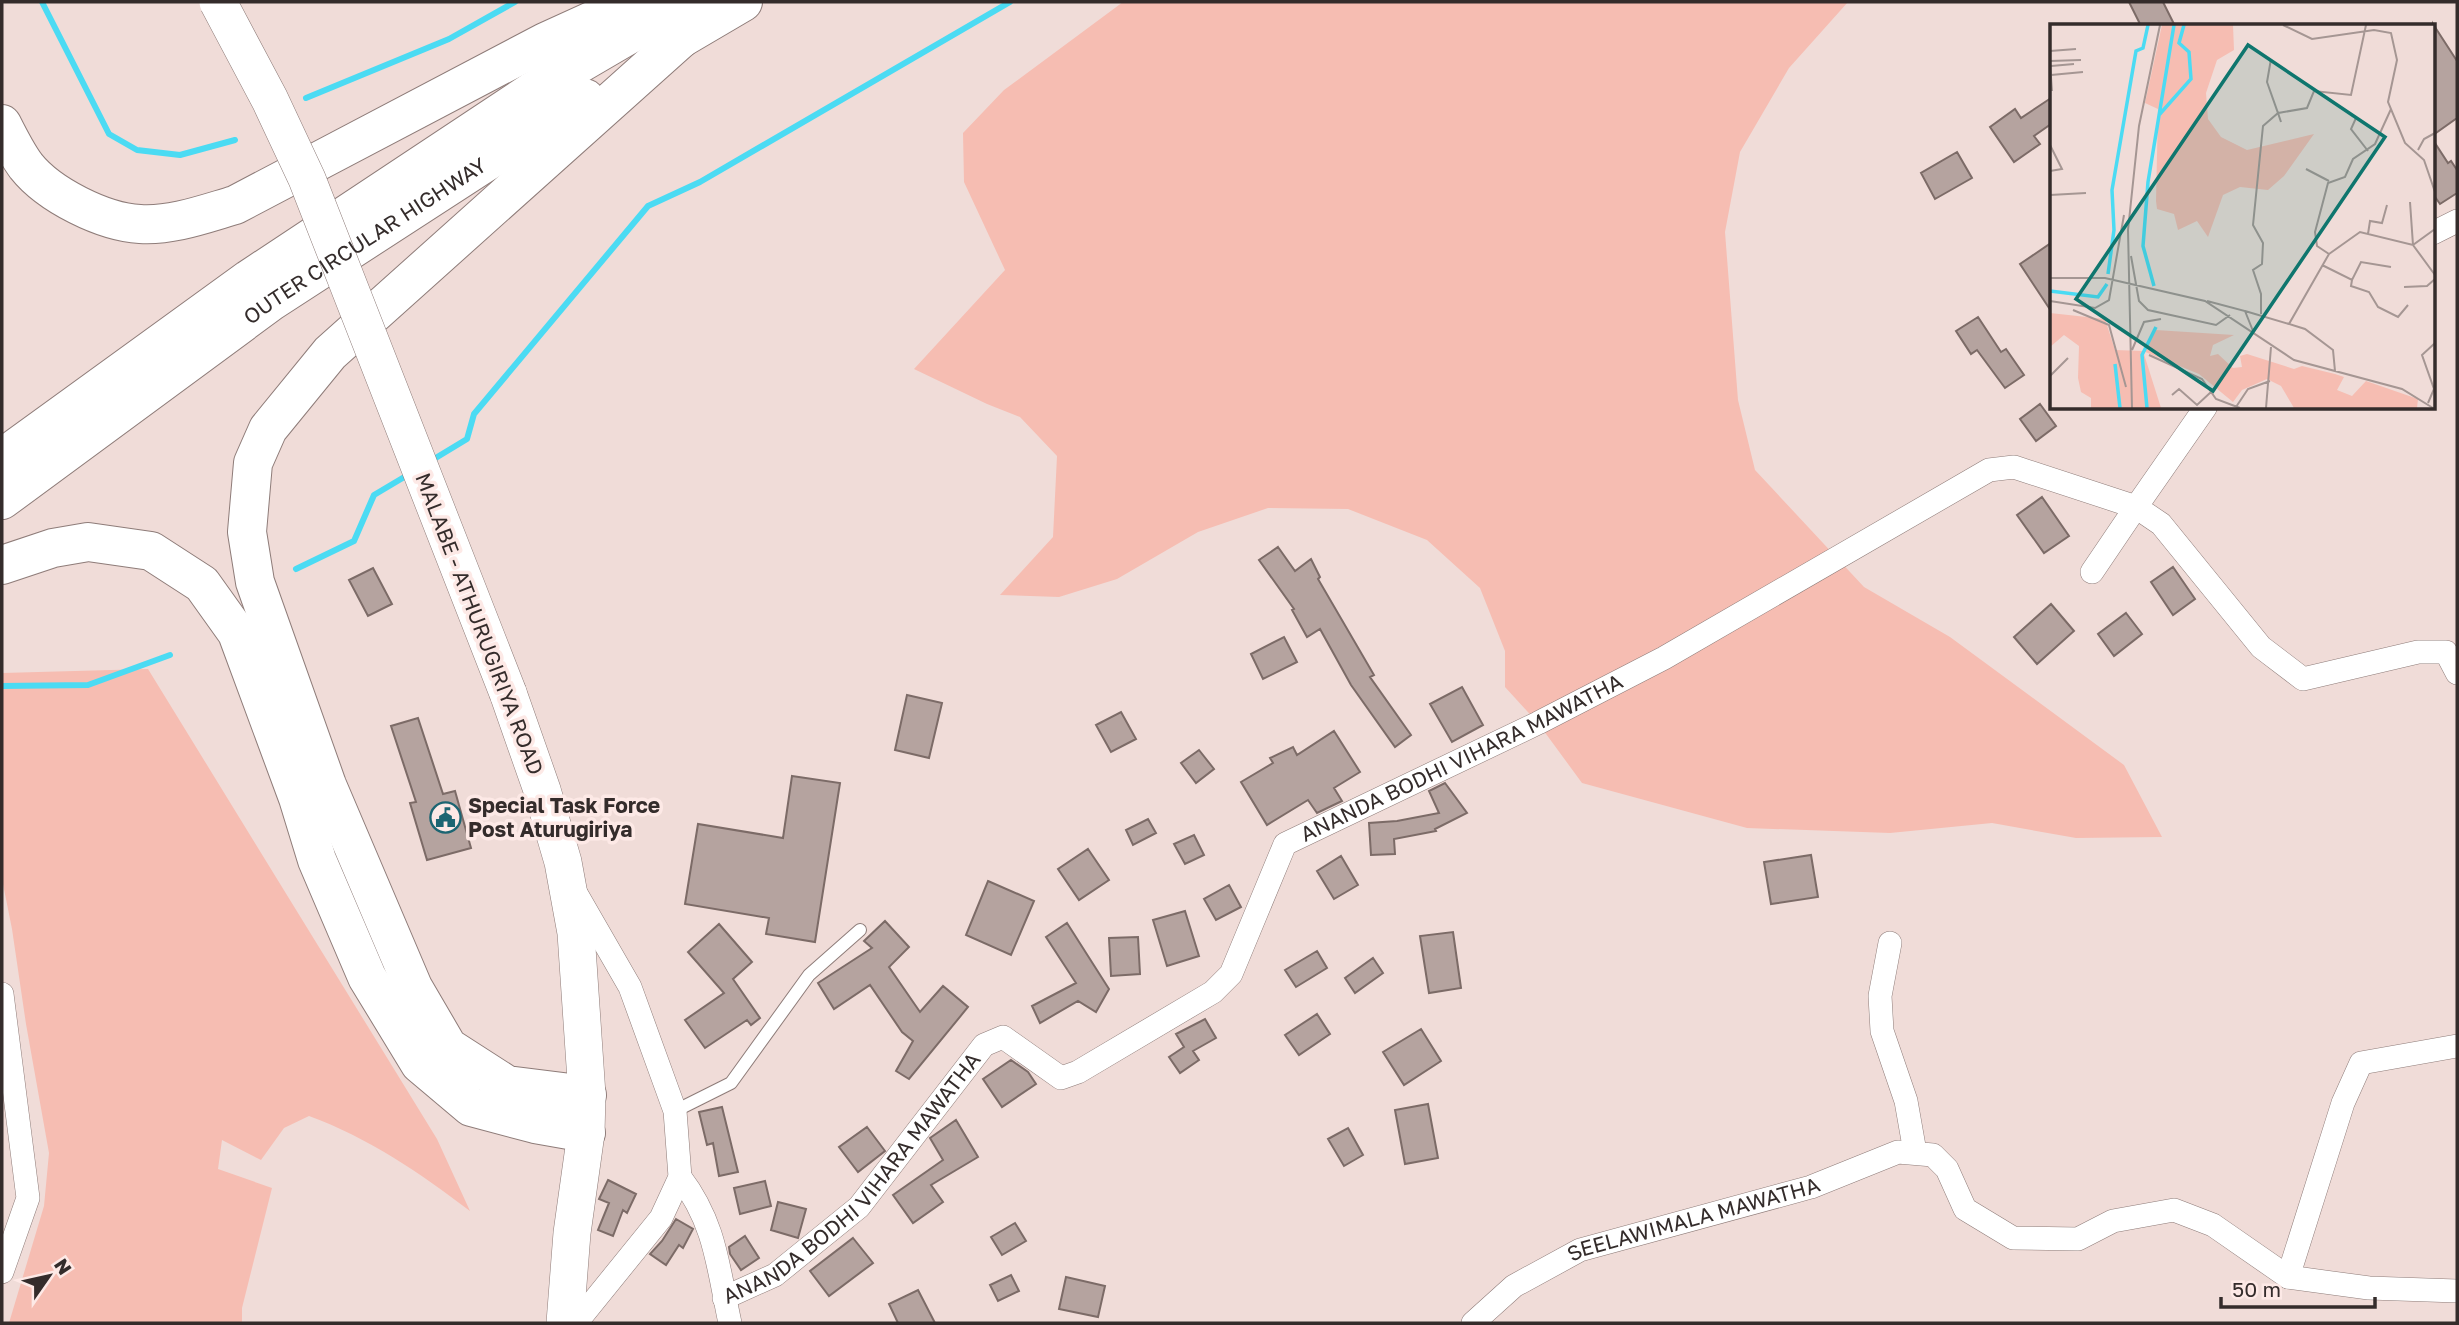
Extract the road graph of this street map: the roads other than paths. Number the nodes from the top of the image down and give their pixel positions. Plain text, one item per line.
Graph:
1 (218, 2) edge
2 (633, 2) edge
3 (743, 2) edge
4 (685, 18) edge
5 (2, 124) edge
6 (2457, 221) edge
7 (2434, 232) edge
8 (2204, 410) edge
9 (2, 458) edge
10 (2, 500) edge
11 (2136, 507) junction
12 (2, 565) edge
13 (2092, 572) dead end
14 (2457, 673) edge
15 (566, 877) junction
16 (860, 930) dead end
17 (1890, 943) dead end
18 (2, 994) edge
19 (2457, 1046) edge
20 (587, 1095) junction
21 (675, 1111) junction
22 (586, 1133) junction
23 (1924, 1154) junction
24 (680, 1177) junction
25 (2, 1272) edge
26 (2288, 1277) junction
27 (2457, 1291) edge
28 (724, 1298) junction
29 (565, 1323) edge
30 (576, 1323) edge
31 (730, 1323) edge
32 (1473, 1323) edge

1 - 15 main road, MALABE - ATHURUGIRIYA ROAD, bridge
2 - 5 highway
3 - 4 highway, OUTER CIRCULAR HIGHWAY
4 - 9 highway, OUTER CIRCULAR HIGHWAY
4 - 10 highway, OUTER CIRCULAR HIGHWAY
4 - 20 highway
6 - 7 street
8 - 11 street
11 - 13 street
11 - 14 street
11 - 28 street, ANANDA BODHI VIHARA MAWATHA
12 - 22 highway
15 - 20 main road, MALABE - ATHURUGIRIYA ROAD
15 - 21 street, ANANDA BODHI VIHARA MAWATHA
16 - 21 lane
17 - 23 street
18 - 25 street
19 - 26 street
20 - 22 main road, MALABE - ATHURUGIRIYA ROAD
21 - 24 street, ANANDA BODHI VIHARA MAWATHA
22 - 29 main road, MALABE - ATHURUGIRIYA ROAD
23 - 26 street
23 - 32 street, SEELAWIMALA MAWATHA
24 - 28 street, ANANDA BODHI VIHARA MAWATHA
24 - 30 street, ANANDA BODHI VIHARA MAWATHA
26 - 27 street
28 - 31 street

